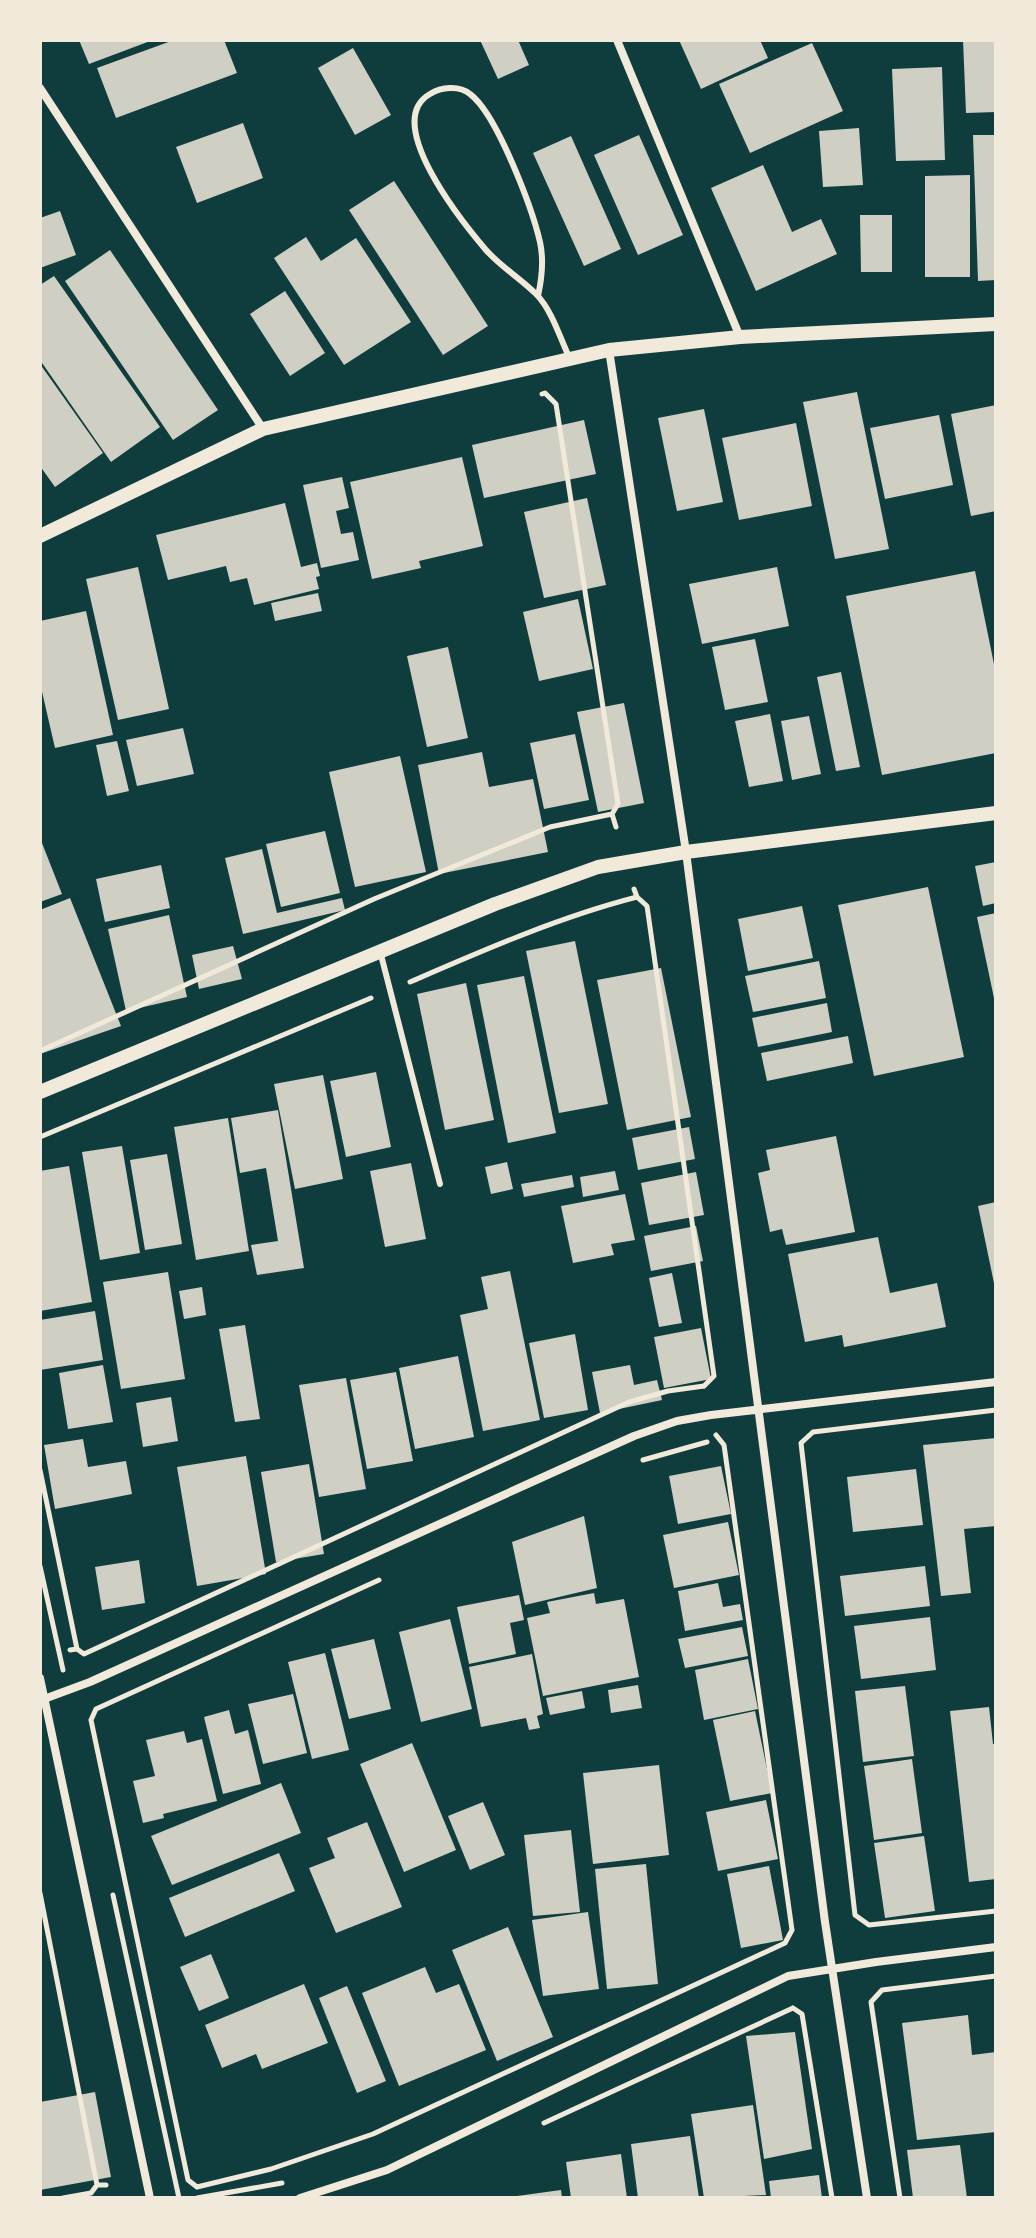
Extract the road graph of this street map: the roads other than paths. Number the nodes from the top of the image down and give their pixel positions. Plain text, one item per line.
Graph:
1 (617, 40) edge
2 (40, 88) edge
3 (538, 296) junction
4 (996, 324) edge
5 (740, 337) junction
6 (609, 350) junction
7 (570, 359) junction
8 (263, 429) junction
9 (40, 536) edge
10 (996, 813) edge
11 (686, 852) junction
12 (380, 951) junction
13 (40, 1092) edge
14 (440, 1184) dead end
15 (996, 1382) edge
16 (758, 1408) junction
17 (40, 1678) edge
18 (44, 1699) junction
19 (996, 1947) edge
20 (832, 1968) junction
21 (150, 2198) edge
22 (300, 2198) edge
23 (867, 2198) edge

1 - 5 street
2 - 8 street
3 - 3 lane
3 - 7 lane
4 - 5 street
5 - 6 street
6 - 7 street
6 - 11 street
7 - 8 street
8 - 9 street
10 - 11 street
11 - 12 street
11 - 16 street
12 - 13 street
12 - 14 lane
15 - 16 street
16 - 18 street
16 - 20 street
17 - 18 street
18 - 21 street
19 - 20 street
20 - 22 street
20 - 23 street

